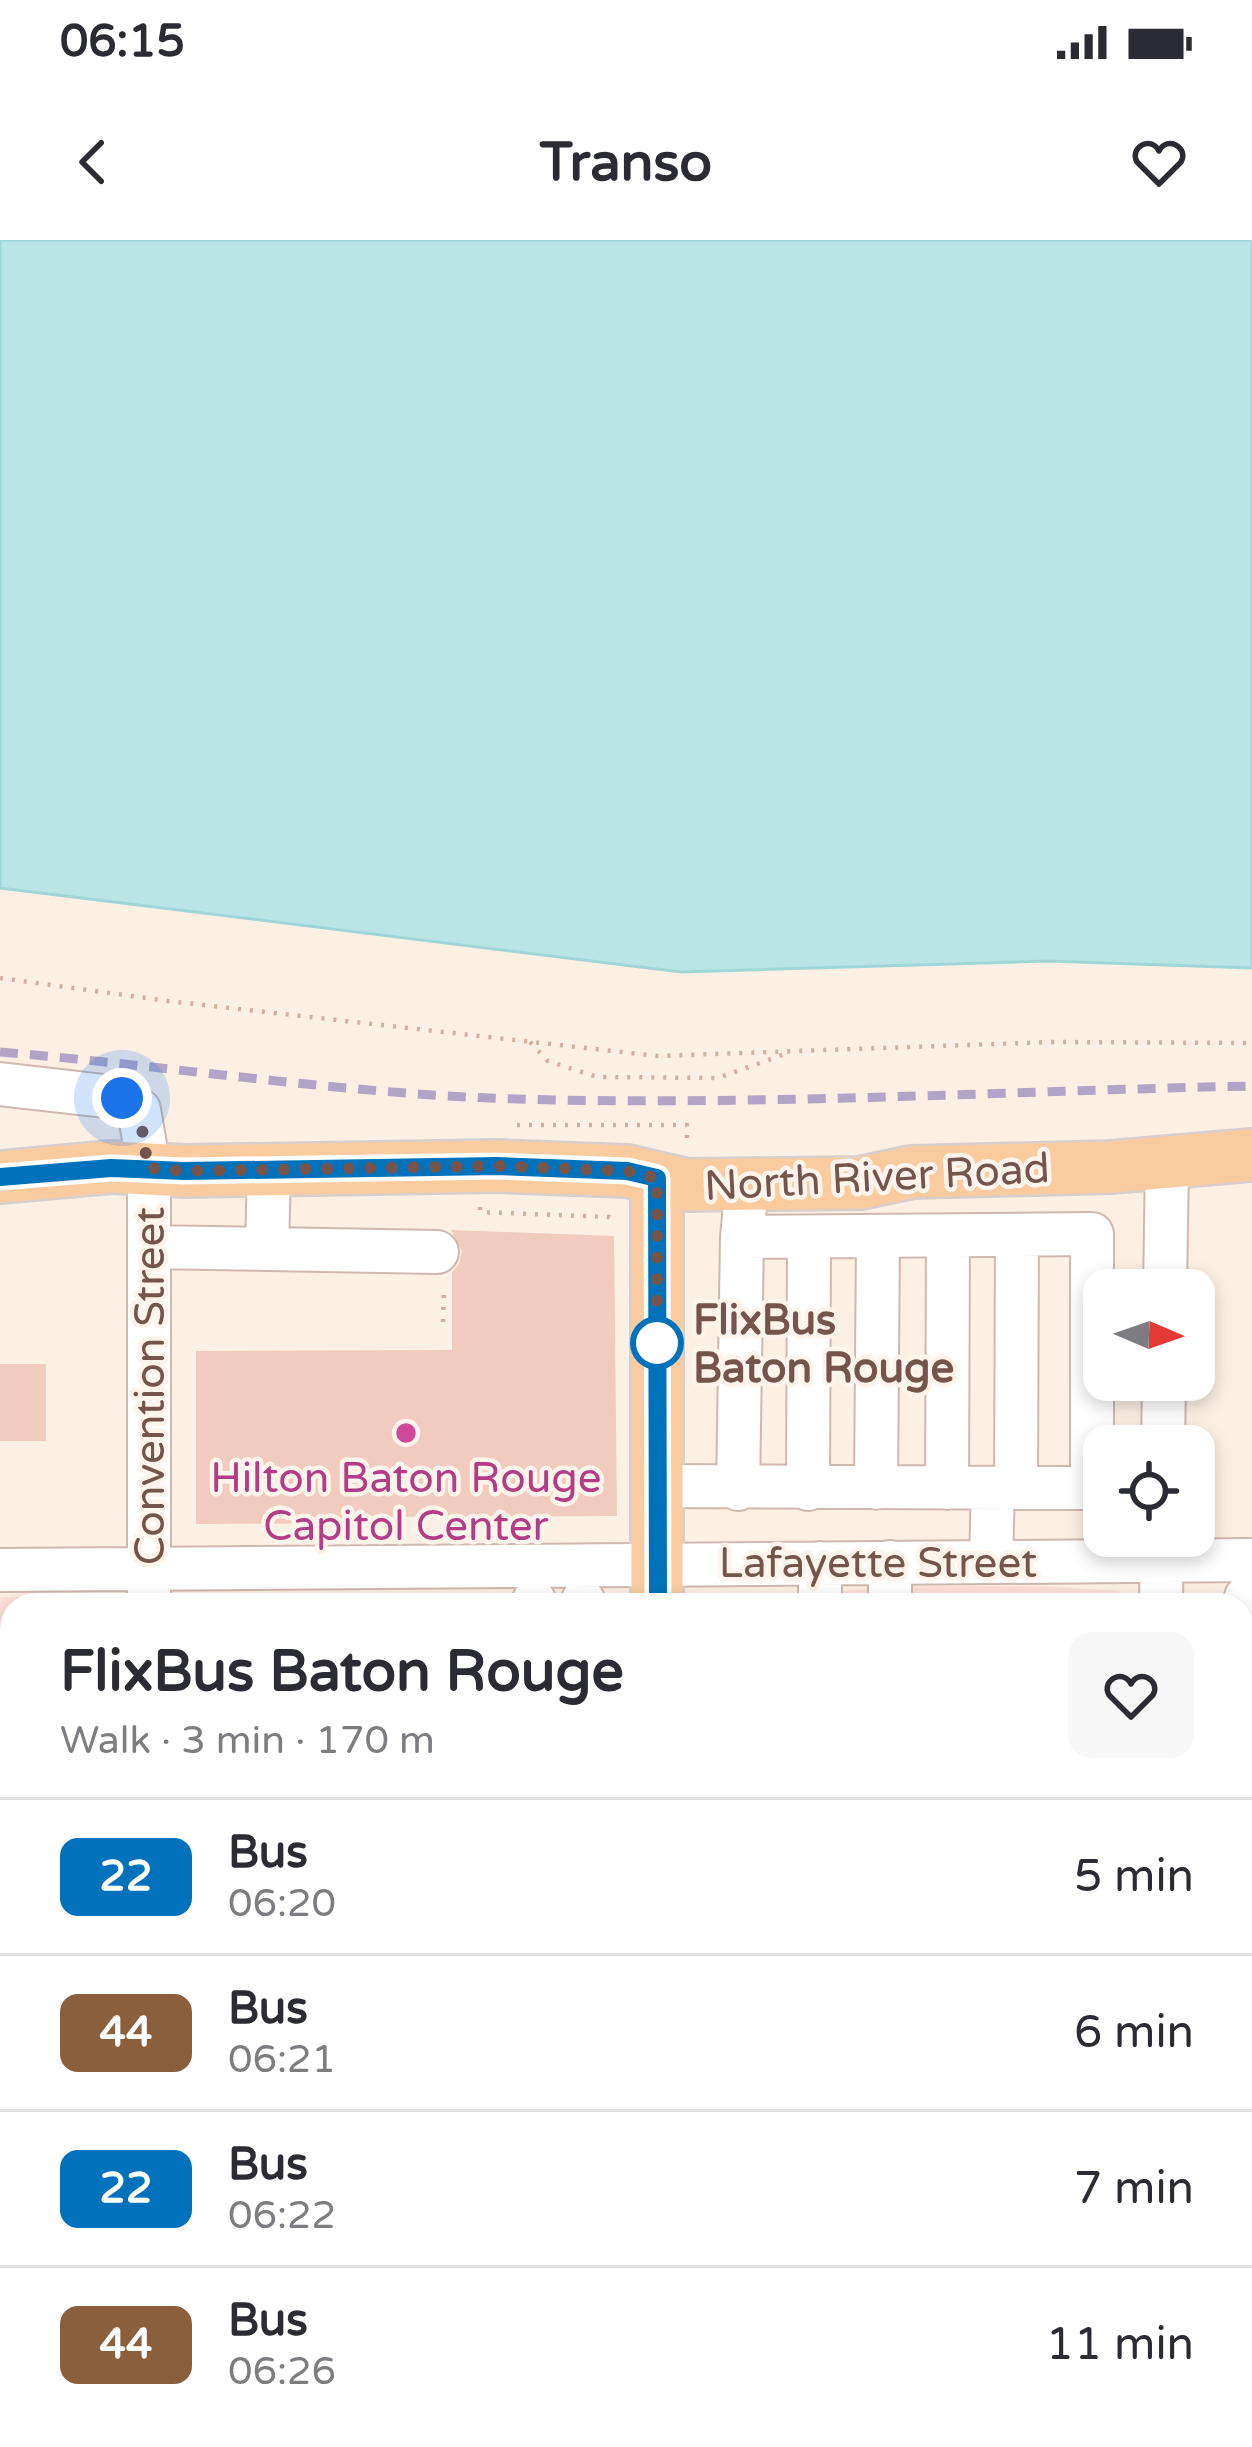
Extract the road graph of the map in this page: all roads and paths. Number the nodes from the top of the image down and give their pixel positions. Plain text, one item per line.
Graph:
1 (0, 978) edge
2 (530, 1042) junction
3 (1252, 1043) edge
4 (792, 1050) junction
5 (0, 1084) edge
6 (494, 1147) junction
7 (1252, 1156) edge
8 (672, 1159) junction
9 (1168, 1161) junction
10 (148, 1168) junction
11 (269, 1170) junction
12 (0, 1177) edge
13 (747, 1185) junction
14 (622, 1232) dead end
15 (1017, 1235) junction
16 (878, 1236) junction
17 (948, 1236) junction
18 (742, 1237) junction
19 (809, 1237) junction
20 (149, 1247) junction
21 (267, 1249) junction
22 (437, 1252) dead end
23 (1166, 1269) edge
24 (657, 1486) junction
25 (876, 1488) junction
26 (947, 1488) junction
27 (1004, 1488) junction
28 (738, 1489) junction
29 (808, 1489) junction
30 (1083, 1554) edge
31 (1161, 1557) edge
32 (1187, 1557) edge
33 (991, 1561) junction
34 (890, 1562) junction
35 (820, 1563) junction
36 (0, 1570) edge
37 (1249, 1579) edge
38 (657, 1584) edge
39 (327, 1585) edge
40 (150, 1587) edge
41 (820, 1593) edge
42 (890, 1593) edge
43 (1161, 1593) edge

1 - 2 path
2 - 4 path
2 - 4 path
3 - 4 path
5 - 10 street, Convention Street
6 - 8 main road, North River Road
6 - 8 path
6 - 11 main road, North River Road
6 - 14 path
7 - 9 main road, North River Road
8 - 13 main road, North River Road
8 - 24 main road
9 - 13 main road, North River Road
9 - 23 street
10 - 11 main road, North River Road
10 - 12 main road, North River Road
10 - 20 street, Convention Street
11 - 21 street
13 - 18 street
15 - 17 street
15 - 27 street
15 - 27 street
16 - 17 street
16 - 19 street
16 - 25 street
17 - 26 street
18 - 19 street
18 - 28 street
19 - 29 street
20 - 21 street
20 - 40 street, Convention Street
21 - 22 street
24 - 28 street
24 - 38 main road
25 - 26 street
25 - 29 street
26 - 27 street
27 - 33 street
28 - 29 street
30 - 33 street, Lafayette Street
31 - 43 street
32 - 37 street, Lafayette Street
33 - 34 street, Lafayette Street
34 - 35 street, Lafayette Street
34 - 42 street
35 - 38 street, Lafayette Street
35 - 41 street
36 - 40 street, Lafayette Street
38 - 39 street, Lafayette Street
39 - 40 street, Lafayette Street

